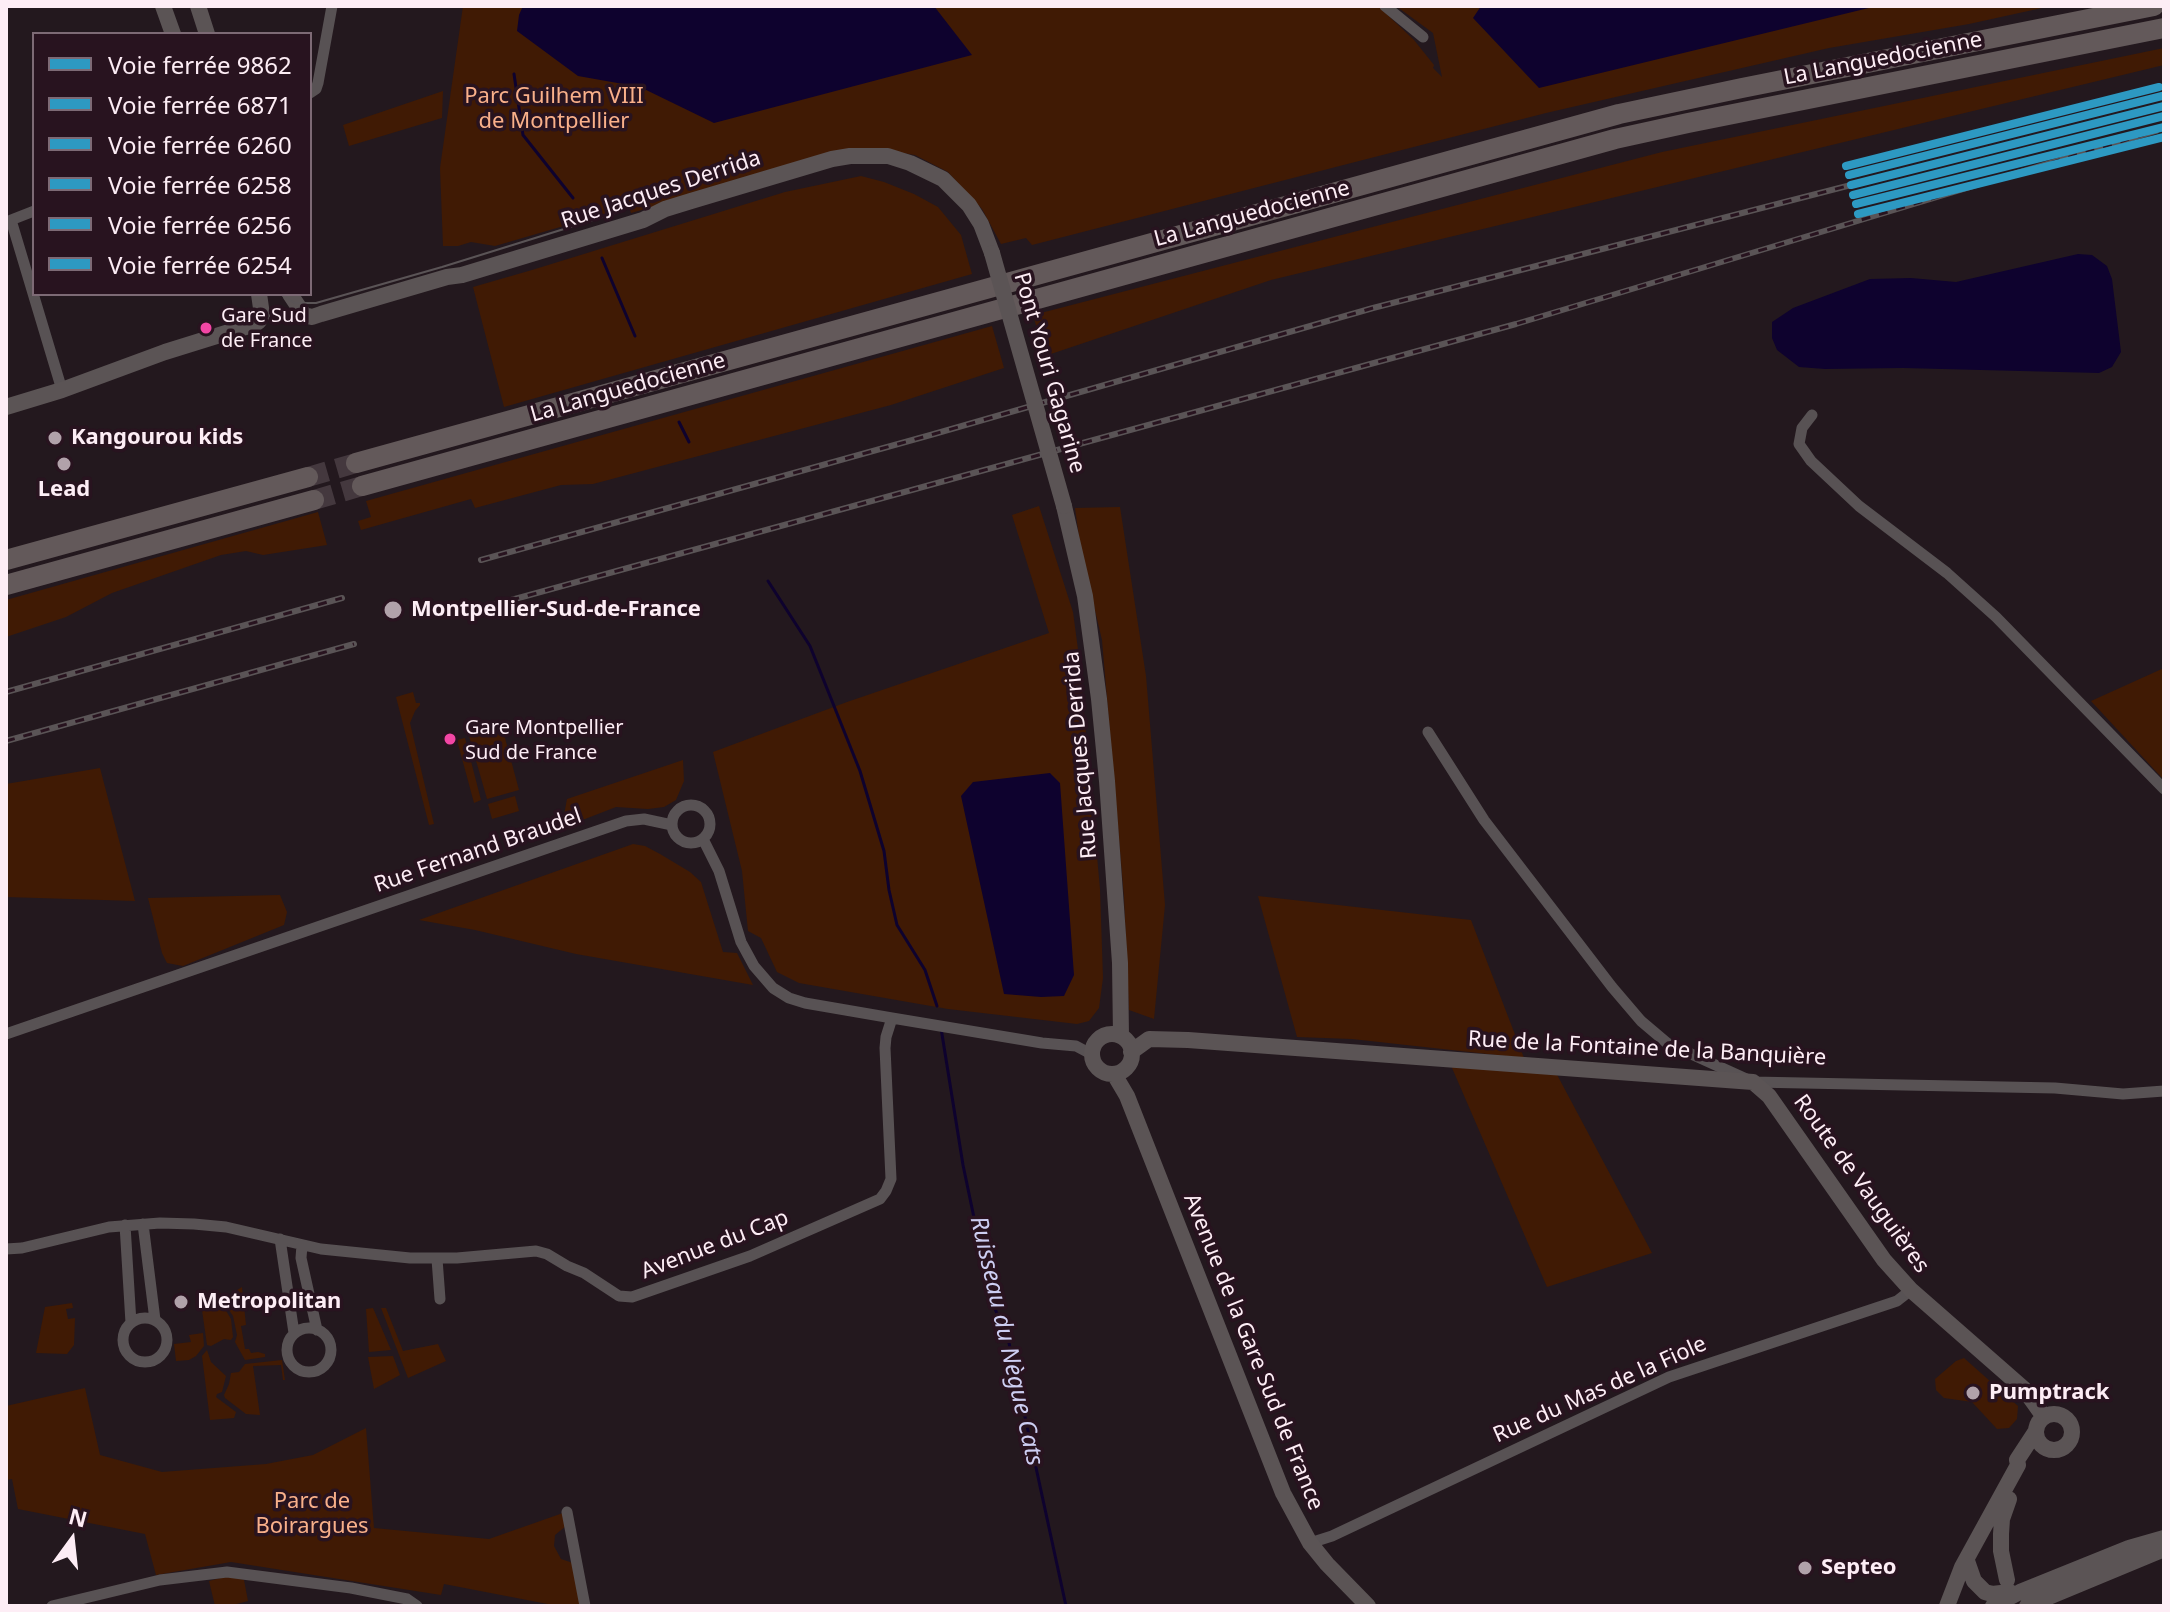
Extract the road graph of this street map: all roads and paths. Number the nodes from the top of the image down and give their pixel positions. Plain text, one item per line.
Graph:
1 (163, 6) edge
2 (198, 6) edge
3 (332, 6) edge
4 (1385, 6) edge
5 (2154, 6) edge
6 (2164, 28) edge
7 (172, 32) edge
8 (206, 32) edge
9 (1423, 37) dead end
10 (312, 92) edge
11 (32, 212) edge
12 (992, 253) joint
13 (32, 290) edge
14 (34, 296) edge
15 (259, 296) edge
16 (291, 296) edge
17 (62, 390) junction
18 (6, 407) edge
19 (1812, 415) dead end
20 (356, 463) tunnel mouth
21 (308, 477) tunnel mouth
22 (362, 486) tunnel mouth
23 (314, 500) tunnel mouth
24 (1064, 506) joint
25 (6, 560) edge
26 (6, 585) edge
27 (1428, 732) dead end
28 (2164, 789) edge
29 (672, 825) junction
30 (703, 839) junction
31 (892, 1018) junction
32 (6, 1034) edge
33 (1098, 1043) junction
34 (1131, 1052) junction
35 (1120, 1072) junction
36 (1753, 1082) junction
37 (2164, 1091) edge
38 (143, 1224) junction
39 (125, 1225) junction
40 (280, 1239) junction
41 (302, 1245) junction
42 (6, 1249) edge
43 (437, 1259) junction
44 (1911, 1290) junction
45 (440, 1299) dead end
46 (155, 1320) junction
47 (131, 1323) junction
48 (317, 1330) junction
49 (294, 1333) junction
50 (2040, 1424) junction
51 (2048, 1449) junction
52 (2015, 1472) junction
53 (567, 1512) dead end
54 (1310, 1543) junction
55 (2162, 1544) edge
56 (1966, 1580) junction
57 (2007, 1580) dead end
58 (2023, 1599) edge
59 (52, 1606) edge
60 (417, 1606) edge
61 (585, 1606) edge
62 (1368, 1606) edge
63 (1947, 1606) edge
64 (1993, 1606) edge

1 - 7 street
2 - 8 street
3 - 10 street
4 - 9 street
5 - 20 highway, La Languedocienne
6 - 22 highway, La Languedocienne
11 - 13 street
12 - 16 street, Rue Jacques Derrida
12 - 24 street, Pont Youri Gagarine, bridge
14 - 17 street
15 - 17 street
17 - 18 street
19 - 28 street
21 - 25 highway
23 - 26 highway
24 - 33 street, Rue Jacques Derrida
27 - 36 street, Route de Vauguières
29 - 30 street
29 - 30 street
29 - 32 street, Rue Fernand Braudel
30 - 31 street
31 - 33 street
31 - 43 street, Avenue du Cap
33 - 34 street
33 - 35 street
34 - 35 street
34 - 36 street, Rue de la Fontaine de la Banquière
35 - 54 street, Avenue de la Gare Sud de France
36 - 37 street, Rue de la Fontaine de la Banquière
36 - 44 street, Route de Vauguières
38 - 39 street, Avenue du Cap
38 - 40 street, Avenue du Cap
38 - 46 street
39 - 42 street, Avenue du Cap
39 - 47 street
40 - 41 street, Avenue du Cap
40 - 49 street
41 - 43 street, Avenue du Cap
41 - 48 street
43 - 45 street
44 - 50 street, Route de Vauguières
44 - 54 street, Rue du Mas de la Fiole
46 - 47 street
46 - 47 street
48 - 49 street
48 - 49 street
50 - 51 street
50 - 51 street
50 - 52 street
51 - 52 street
52 - 56 street
52 - 57 street
53 - 61 street
54 - 62 street, Avenue de la Gare Sud de France
55 - 58 street
56 - 58 street
56 - 63 street
58 - 64 street
59 - 60 street

